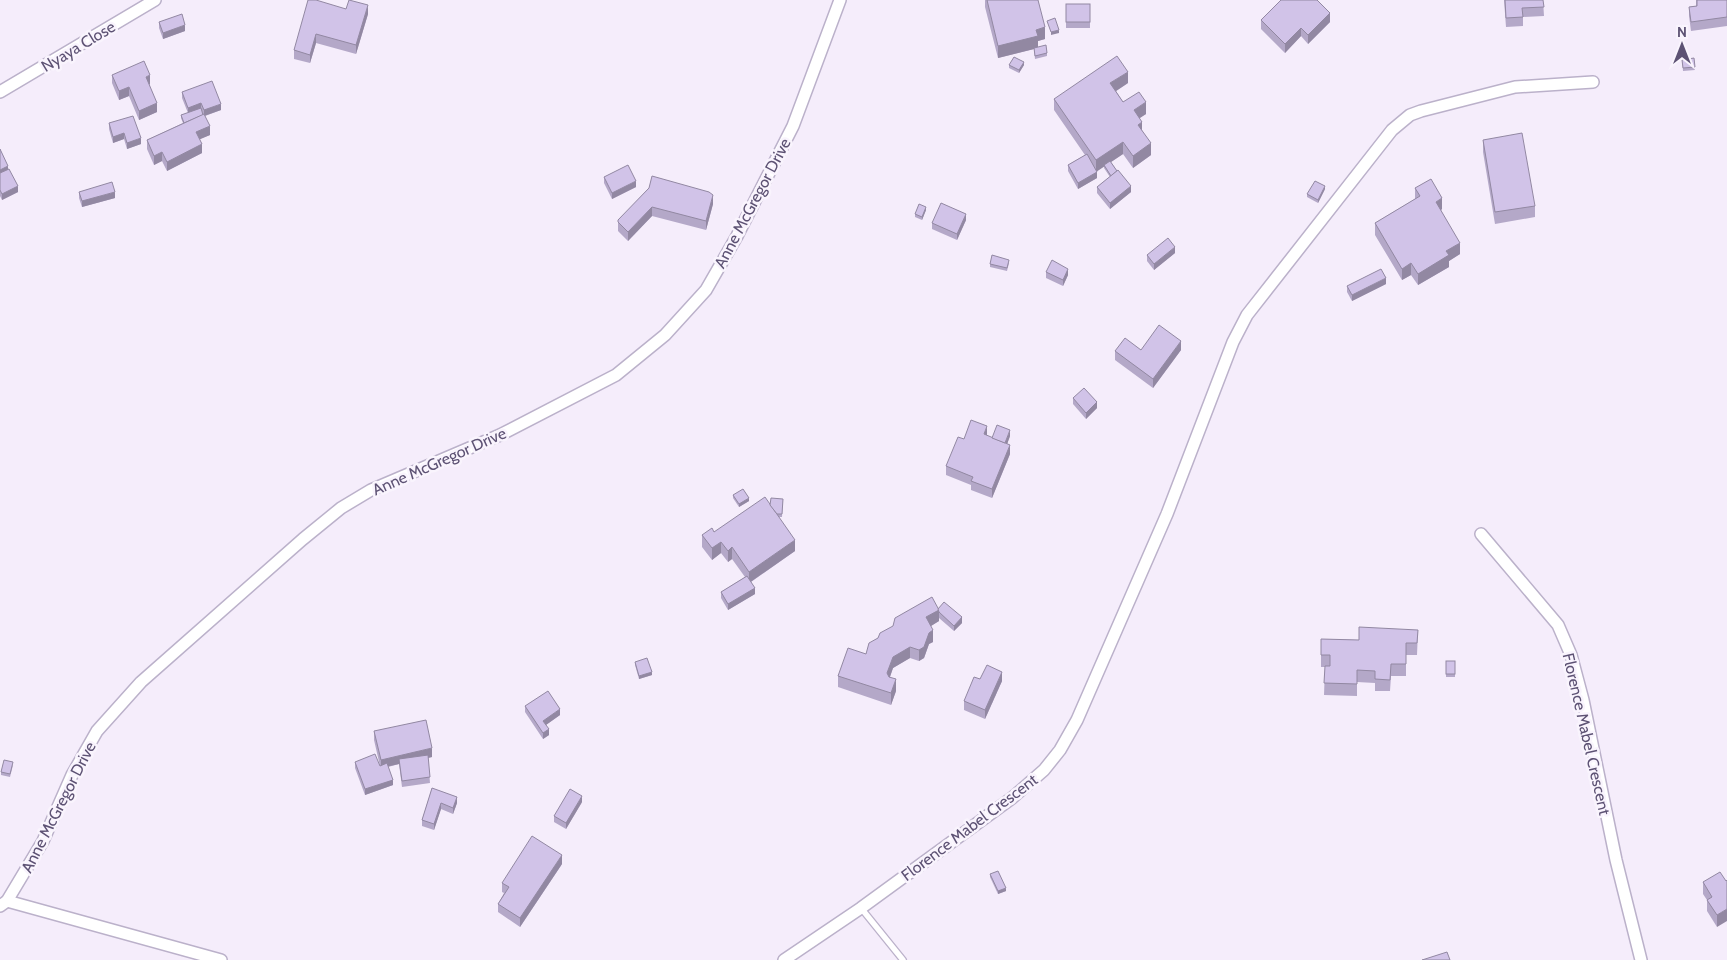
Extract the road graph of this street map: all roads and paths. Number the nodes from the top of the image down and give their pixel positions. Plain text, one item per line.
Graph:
1 (155, 0) edge
2 (840, 0) edge
3 (1593, 82) dead end
4 (0, 92) edge
5 (1481, 534) dead end
6 (4, 904) edge
7 (861, 908) junction
8 (221, 960) edge
9 (784, 960) edge
10 (903, 960) edge
11 (1641, 960) edge

1 - 4 street, Nyaya Close
2 - 6 street, Anne McGregor Drive
3 - 7 street, Florence Mabel Crescent
5 - 11 street, Florence Mabel Crescent
6 - 8 street
7 - 9 street, Florence Mabel Crescent
7 - 10 lane

